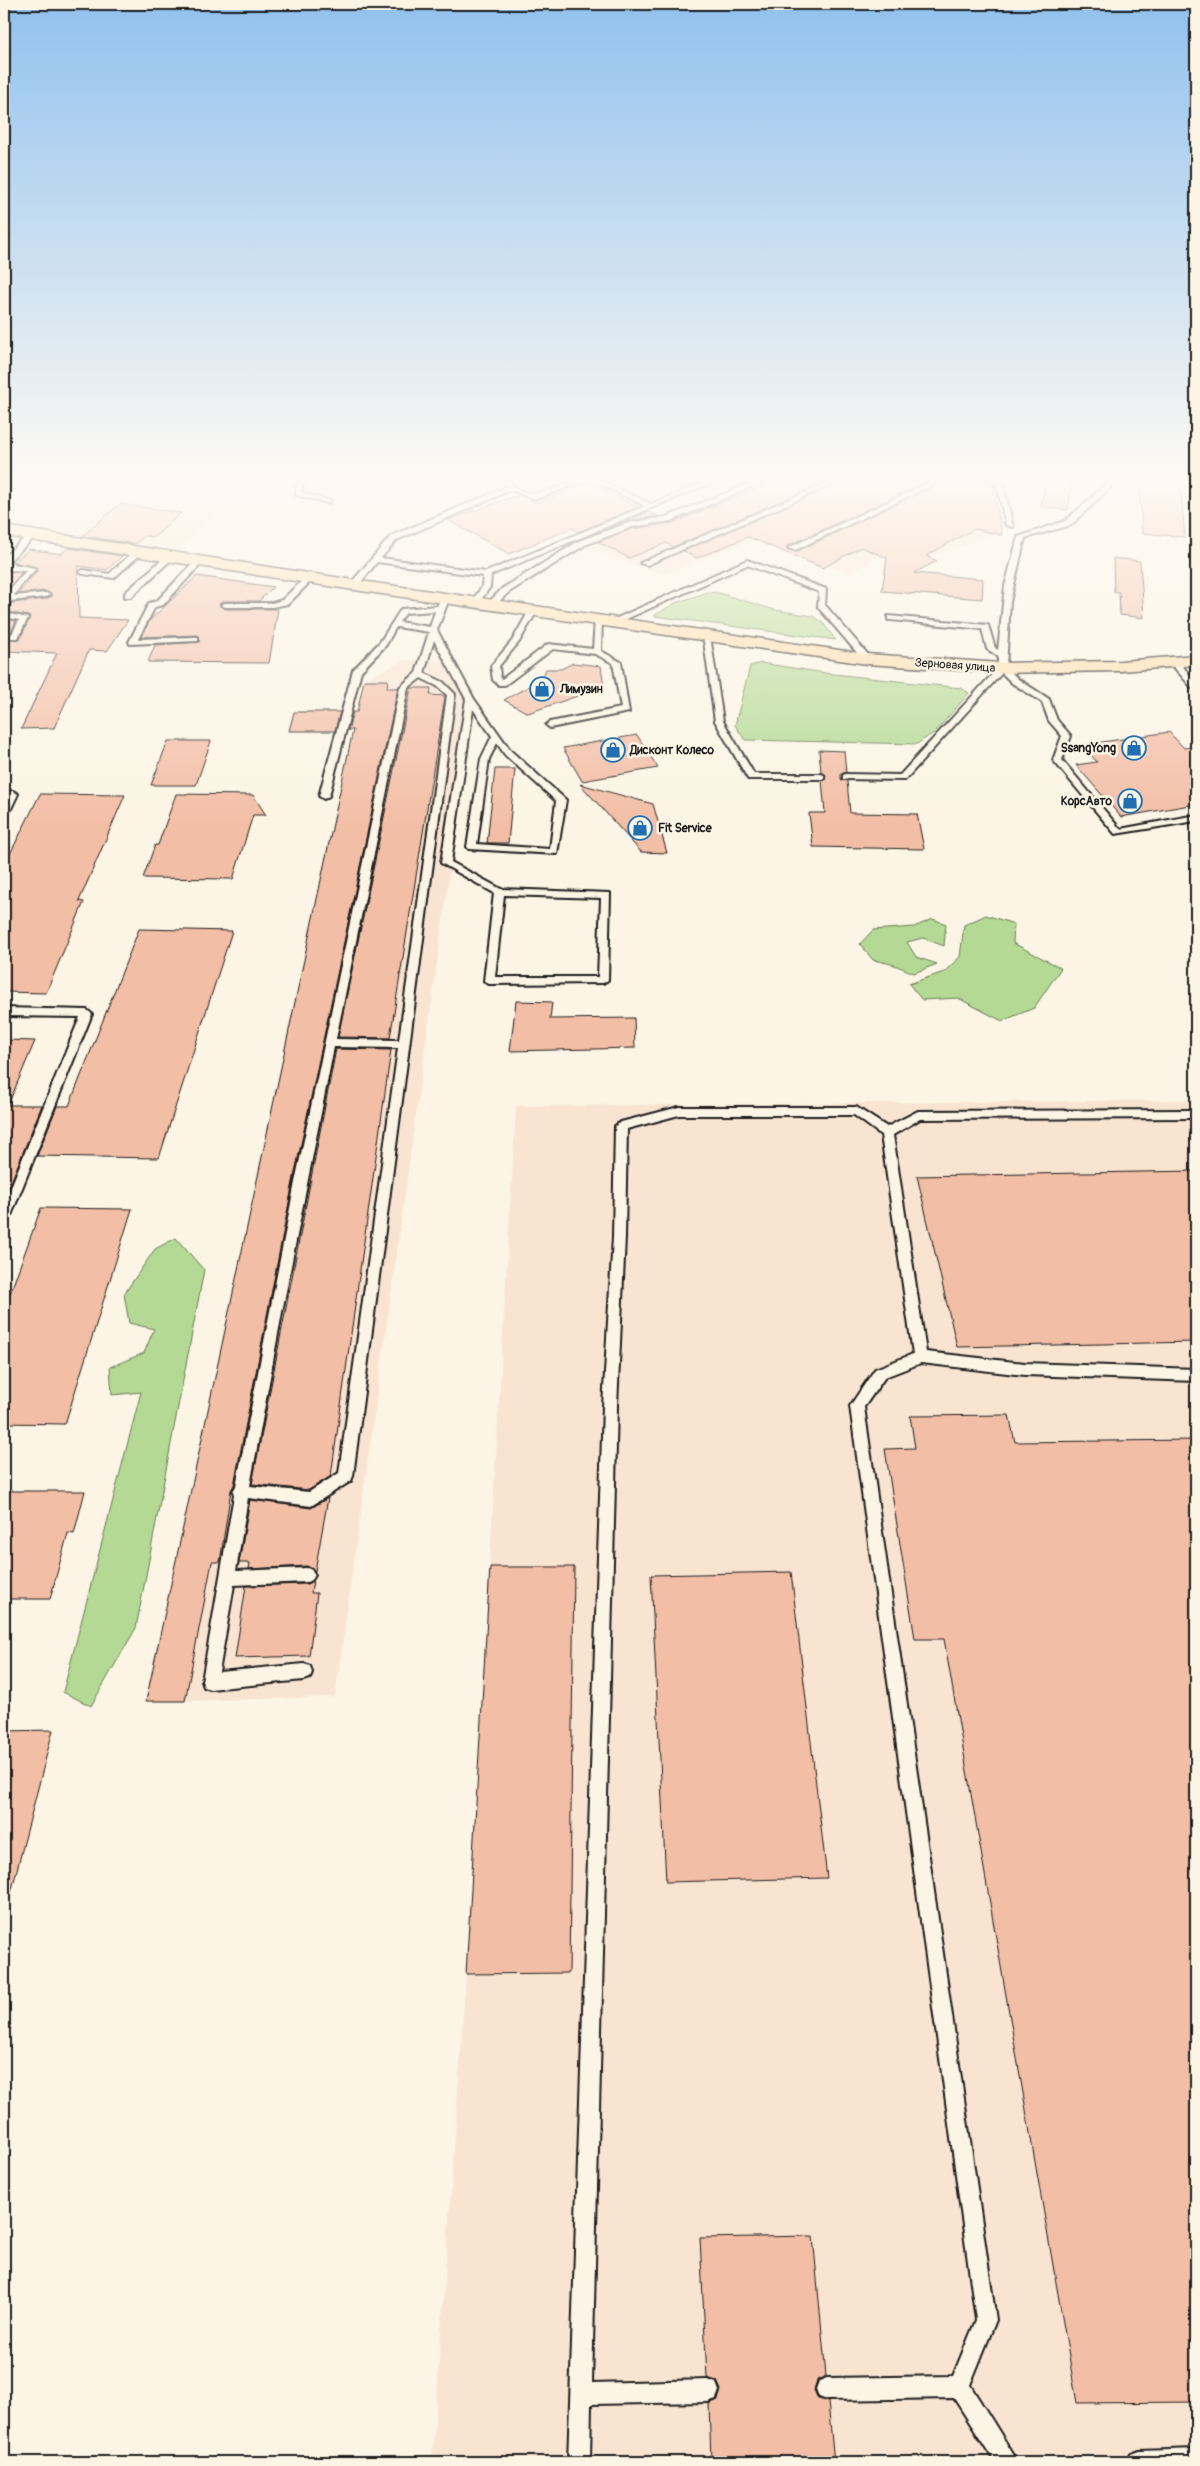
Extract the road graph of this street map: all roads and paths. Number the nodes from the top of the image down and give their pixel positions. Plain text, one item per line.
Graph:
1 (12, 596) edge
2 (36, 596) edge
3 (166, 596) edge
4 (291, 596) edge
5 (408, 596) edge
6 (484, 596) edge
7 (495, 596) edge
8 (667, 596) edge
9 (822, 596) edge
10 (1006, 596) edge
11 (10, 599) junction
12 (442, 603) junction
13 (483, 603) junction
14 (225, 605) dead end
15 (4, 607) edge
16 (533, 610) junction
17 (4, 615) edge
18 (891, 618) dead end
19 (606, 622) junction
20 (394, 624) junction
21 (433, 630) junction
22 (4, 636) edge
23 (706, 636) junction
24 (195, 639) dead end
25 (598, 652) junction
26 (867, 659) junction
27 (1196, 660) edge
28 (1002, 661) junction
29 (1175, 663) junction
30 (420, 674) junction
31 (1196, 687) edge
32 (470, 699) junction
33 (550, 725) dead end
34 (496, 736) junction
35 (822, 777) dead end
36 (846, 777) dead end
37 (4, 795) edge
38 (324, 796) dead end
39 (4, 813) edge
40 (1196, 818) edge
41 (499, 892) junction
42 (4, 1012) edge
43 (330, 1043) junction
44 (405, 1044) junction
45 (1196, 1114) edge
46 (886, 1134) junction
47 (4, 1218) edge
48 (920, 1357) junction
49 (1196, 1375) edge
50 (240, 1491) junction
51 (307, 1575) dead end
52 (226, 1578) junction
53 (304, 1672) dead end
54 (959, 2387) junction
55 (827, 2389) dead end
56 (708, 2391) dead end
57 (580, 2394) junction
58 (1196, 2460) edge
59 (578, 2462) edge
60 (1007, 2462) edge
61 (1139, 2462) edge

1 - 11 lane
2 - 11 lane
3 - 24 lane
4 - 14 lane
5 - 12 main road, Зерновая улица
6 - 13 lane
7 - 13 lane
8 - 19 lane
9 - 26 lane
10 - 28 lane
11 - 15 lane
12 - 13 main road, Зерновая улица
12 - 20 lane
12 - 21 lane
13 - 16 main road, Зерновая улица
16 - 19 main road, Зерновая улица
16 - 25 lane
17 - 22 lane
18 - 28 lane
19 - 23 main road, Зерновая улица
19 - 25 lane
20 - 21 lane
20 - 38 lane
21 - 30 lane
21 - 32 lane
23 - 26 main road, Зерновая улица
23 - 35 lane
25 - 33 lane
26 - 28 main road, Зерновая улица
27 - 29 main road, Зерновая улица
28 - 29 main road, Зерновая улица
28 - 36 lane
28 - 40 lane
29 - 31 lane
30 - 43 lane
30 - 44 lane
32 - 34 lane
32 - 41 lane
34 - 34 lane
37 - 39 lane
41 - 41 lane
42 - 47 lane
43 - 44 lane
43 - 50 lane
44 - 50 lane
45 - 46 lane
46 - 48 lane
46 - 57 lane
48 - 49 lane
48 - 54 lane
50 - 52 lane
51 - 52 lane
52 - 53 lane
54 - 55 lane
54 - 60 lane
56 - 57 lane
57 - 59 lane
58 - 61 lane

